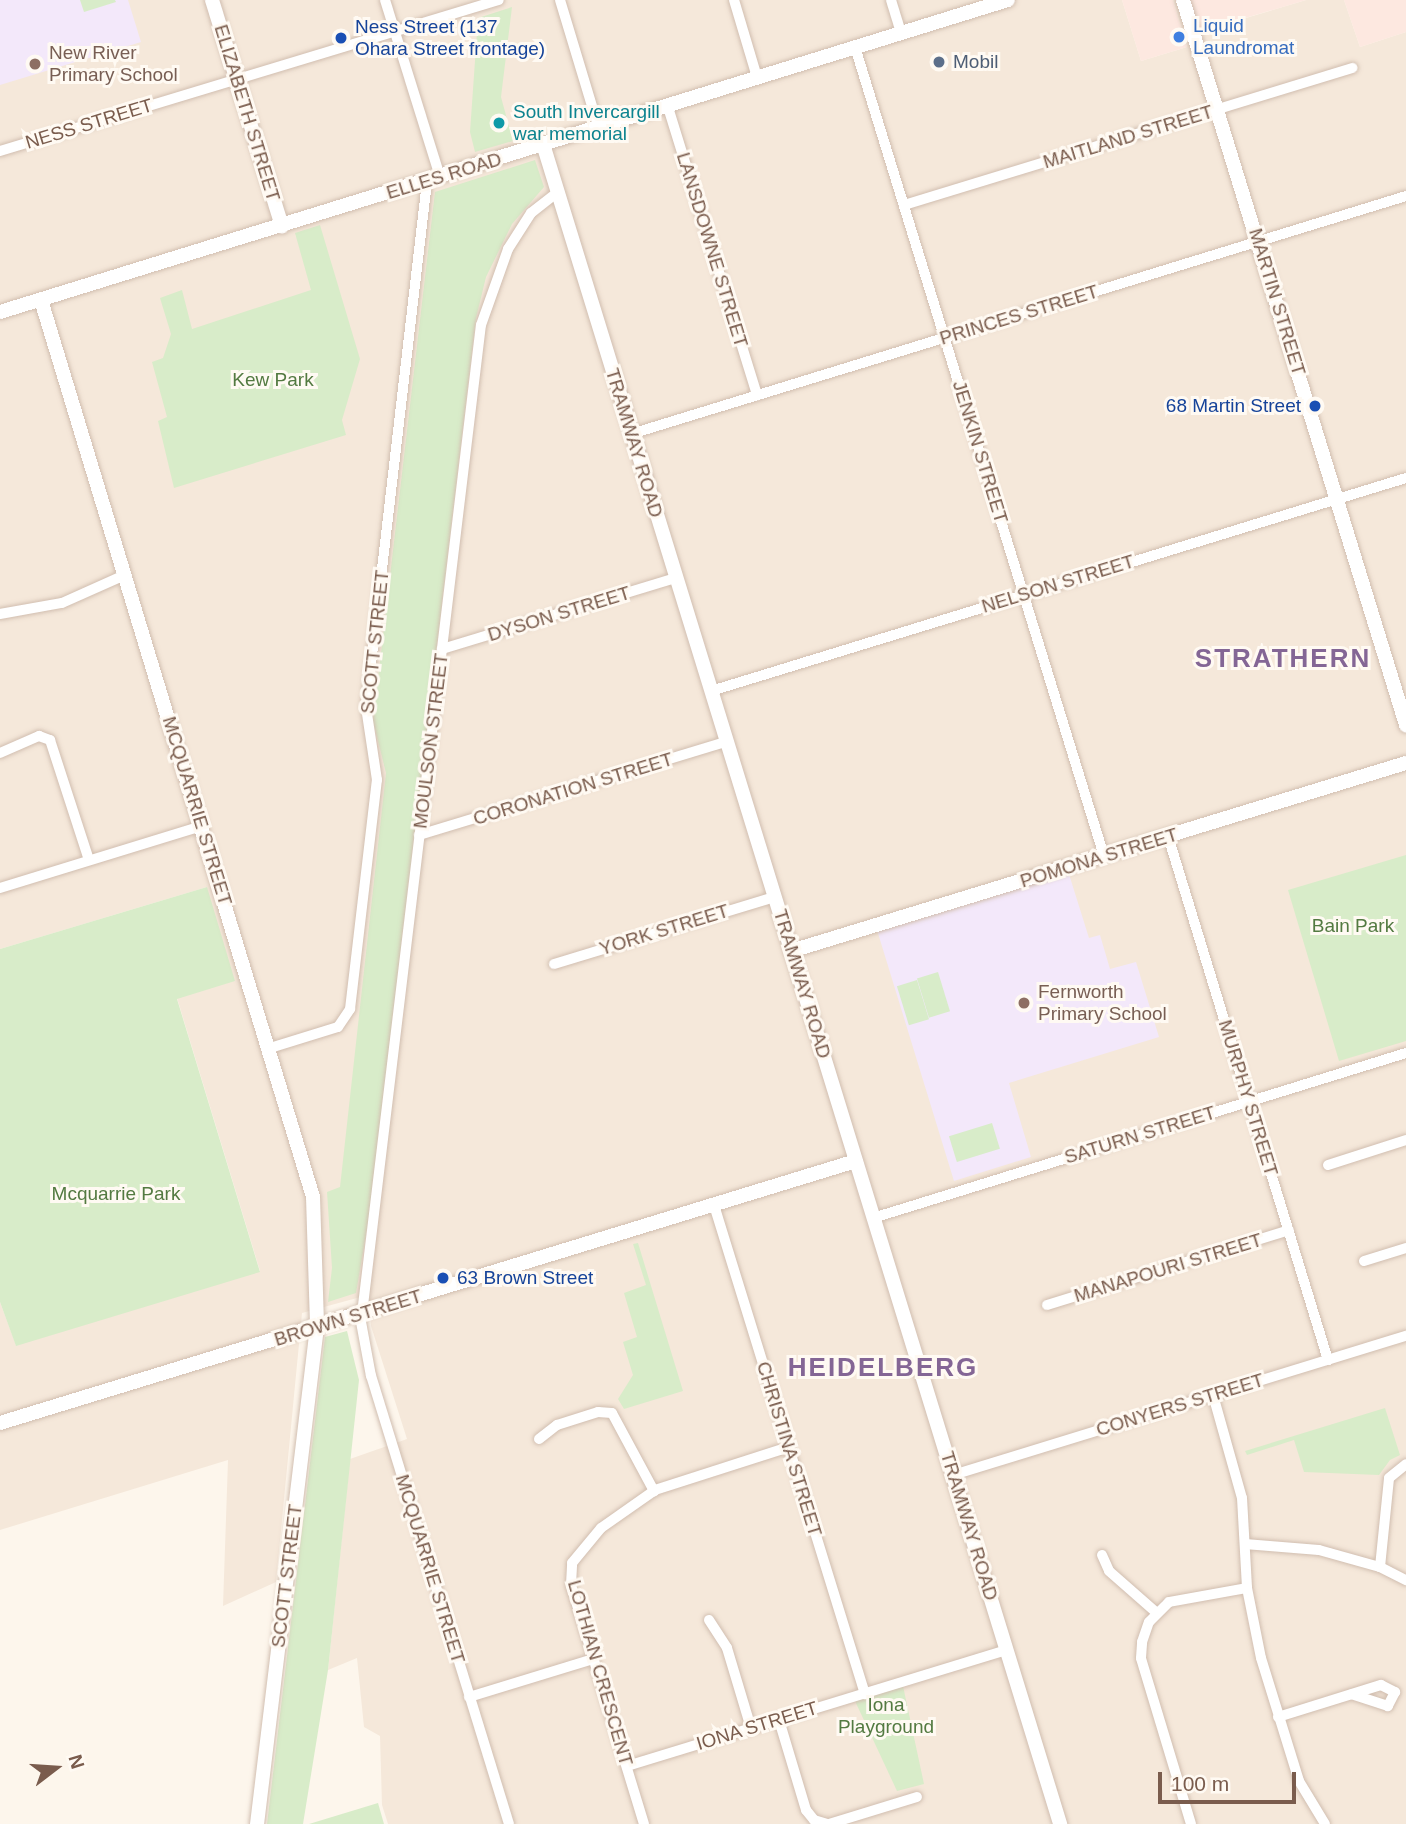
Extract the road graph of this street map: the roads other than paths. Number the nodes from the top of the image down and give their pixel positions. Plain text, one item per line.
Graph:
1 (212, 0) edge
2 (385, 0) edge
3 (499, 0) edge
4 (560, 0) edge
5 (734, 0) edge
6 (891, 0) edge
7 (1008, 0) edge
8 (1183, 0) edge
9 (395, 32) junction
10 (901, 33) junction
11 (855, 47) junction
12 (1353, 68) dead end
13 (757, 77) junction
14 (237, 80) junction
15 (667, 104) junction
16 (1217, 110) junction
17 (598, 127) junction
18 (543, 144) junction
19 (0, 151) edge
20 (433, 179) junction
21 (557, 193) junction
22 (1406, 196) edge
23 (904, 205) junction
24 (282, 226) junction
25 (1258, 242) junction
26 (41, 300) junction
27 (0, 312) edge
28 (945, 338) junction
29 (757, 395) junction
30 (631, 433) junction
31 (1406, 478) edge
32 (1337, 499) junction
33 (125, 575) junction
34 (676, 578) junction
35 (1024, 595) junction
36 (0, 614) edge
37 (442, 649) junction
38 (711, 691) junction
39 (1406, 725) edge
40 (726, 742) junction
41 (0, 753) edge
42 (1406, 763) edge
43 (202, 826) junction
44 (419, 835) junction
45 (1168, 836) junction
46 (1104, 856) junction
47 (89, 860) junction
48 (0, 888) edge
49 (775, 897) junction
50 (792, 951) junction
51 (554, 964) dead end
52 (271, 1048) junction
53 (1406, 1053) edge
54 (1249, 1101) junction
55 (1406, 1140) edge
56 (856, 1161) junction
57 (1328, 1165) dead end
58 (714, 1205) junction
59 (873, 1218) junction
60 (1289, 1230) junction
61 (1406, 1248) edge
62 (1364, 1261) dead end
63 (1047, 1305) dead end
64 (361, 1313) junction
65 (317, 1327) junction
66 (1406, 1336) edge
67 (1328, 1360) junction
68 (1213, 1395) junction
69 (0, 1423) edge
70 (539, 1439) dead end
71 (789, 1447) junction
72 (1406, 1464) edge
73 (953, 1475) junction
74 (654, 1491) junction
75 (1245, 1544) junction
76 (1102, 1555) dead end
77 (1380, 1567) junction
78 (1406, 1580) edge
79 (1247, 1588) junction
80 (1157, 1613) junction
81 (709, 1620) dead end
82 (1007, 1650) junction
83 (593, 1658) junction
84 (865, 1693) junction
85 (1352, 1695) dead end
86 (469, 1697) junction
87 (1278, 1717) junction
88 (779, 1720) junction
89 (751, 1728) junction
90 (627, 1766) junction
91 (917, 1797) dead end
92 (257, 1824) edge
93 (509, 1824) edge
94 (645, 1824) edge
95 (828, 1824) edge
96 (1060, 1824) edge
97 (1191, 1824) edge
98 (1325, 1824) edge

1 - 14 street, ELIZABETH STREET
2 - 9 street
3 - 9 street, NESS STREET
4 - 17 street
5 - 13 street
6 - 10 street
7 - 10 street, ELLES ROAD
8 - 16 street, MARTIN STREET
9 - 14 street, NESS STREET
9 - 20 street
10 - 11 street, ELLES ROAD
11 - 13 street, ELLES ROAD
11 - 23 street, JENKIN STREET
12 - 16 street, MAITLAND STREET
13 - 15 street, ELLES ROAD
14 - 19 street, NESS STREET
14 - 24 street, ELIZABETH STREET
15 - 17 street, ELLES ROAD
15 - 29 street, LANSDOWNE STREET
16 - 23 street, MAITLAND STREET
16 - 25 street, MARTIN STREET
17 - 18 street, ELLES ROAD
18 - 20 street, ELLES ROAD
18 - 21 street, TRAMWAY ROAD
20 - 24 street, ELLES ROAD
20 - 52 street, SCOTT STREET
21 - 30 street, TRAMWAY ROAD
21 - 37 street, MOULSON STREET
22 - 25 street, PRINCES STREET
23 - 28 street, JENKIN STREET
24 - 26 street, ELLES ROAD
25 - 28 street, PRINCES STREET
25 - 32 street, MARTIN STREET
26 - 27 street, ELLES ROAD
26 - 33 street, MCQUARRIE STREET
28 - 29 street, PRINCES STREET
28 - 35 street, JENKIN STREET
29 - 30 street, PRINCES STREET
30 - 34 street, TRAMWAY ROAD
31 - 32 street, NELSON STREET
32 - 35 street, NELSON STREET
32 - 39 street, MARTIN STREET
33 - 36 street
33 - 43 street, MCQUARRIE STREET
34 - 37 street, DYSON STREET
34 - 38 street, TRAMWAY ROAD
35 - 38 street, NELSON STREET
35 - 46 street, JENKIN STREET
37 - 44 street, MOULSON STREET
38 - 40 street, TRAMWAY ROAD
40 - 44 street, CORONATION STREET
40 - 49 street, TRAMWAY ROAD
41 - 47 street
42 - 45 street, POMONA STREET
43 - 47 street
43 - 52 street, MCQUARRIE STREET
44 - 64 street, MOULSON STREET
45 - 46 street, POMONA STREET
45 - 54 street, MURPHY STREET
46 - 50 street, POMONA STREET
47 - 48 street
49 - 50 street, TRAMWAY ROAD
49 - 51 street, YORK STREET
50 - 56 street, TRAMWAY ROAD
52 - 65 street, MCQUARRIE STREET
53 - 54 street, SATURN STREET
54 - 59 street, SATURN STREET
54 - 60 street, MURPHY STREET
55 - 57 street
56 - 58 street, BROWN STREET
56 - 59 street, TRAMWAY ROAD
58 - 64 street, BROWN STREET
58 - 71 street, CHRISTINA STREET
59 - 73 street, TRAMWAY ROAD
60 - 63 street, MANAPOURI STREET
60 - 67 street, MURPHY STREET
61 - 62 street
64 - 65 street, BROWN STREET
64 - 86 street, MCQUARRIE STREET
65 - 69 street, BROWN STREET
65 - 92 street, SCOTT STREET
66 - 67 street, CONYERS STREET
67 - 68 street, CONYERS STREET
68 - 73 street, CONYERS STREET
68 - 75 street
70 - 74 street
71 - 74 street, LOTHIAN CRESCENT
71 - 84 street, CHRISTINA STREET
72 - 77 street
73 - 82 street, TRAMWAY ROAD
74 - 83 street, LOTHIAN CRESCENT
75 - 77 street
75 - 79 street
76 - 80 street
77 - 78 street
79 - 80 street
79 - 87 street
80 - 97 street
81 - 89 street
82 - 84 street, IONA STREET
82 - 96 street, TRAMWAY ROAD
83 - 86 street
83 - 90 street, LOTHIAN CRESCENT
84 - 88 street, IONA STREET
85 - 87 street
86 - 93 street, MCQUARRIE STREET
87 - 98 street
88 - 89 street, IONA STREET
88 - 95 street
89 - 90 street, IONA STREET
90 - 94 street, LOTHIAN CRESCENT
91 - 95 street

